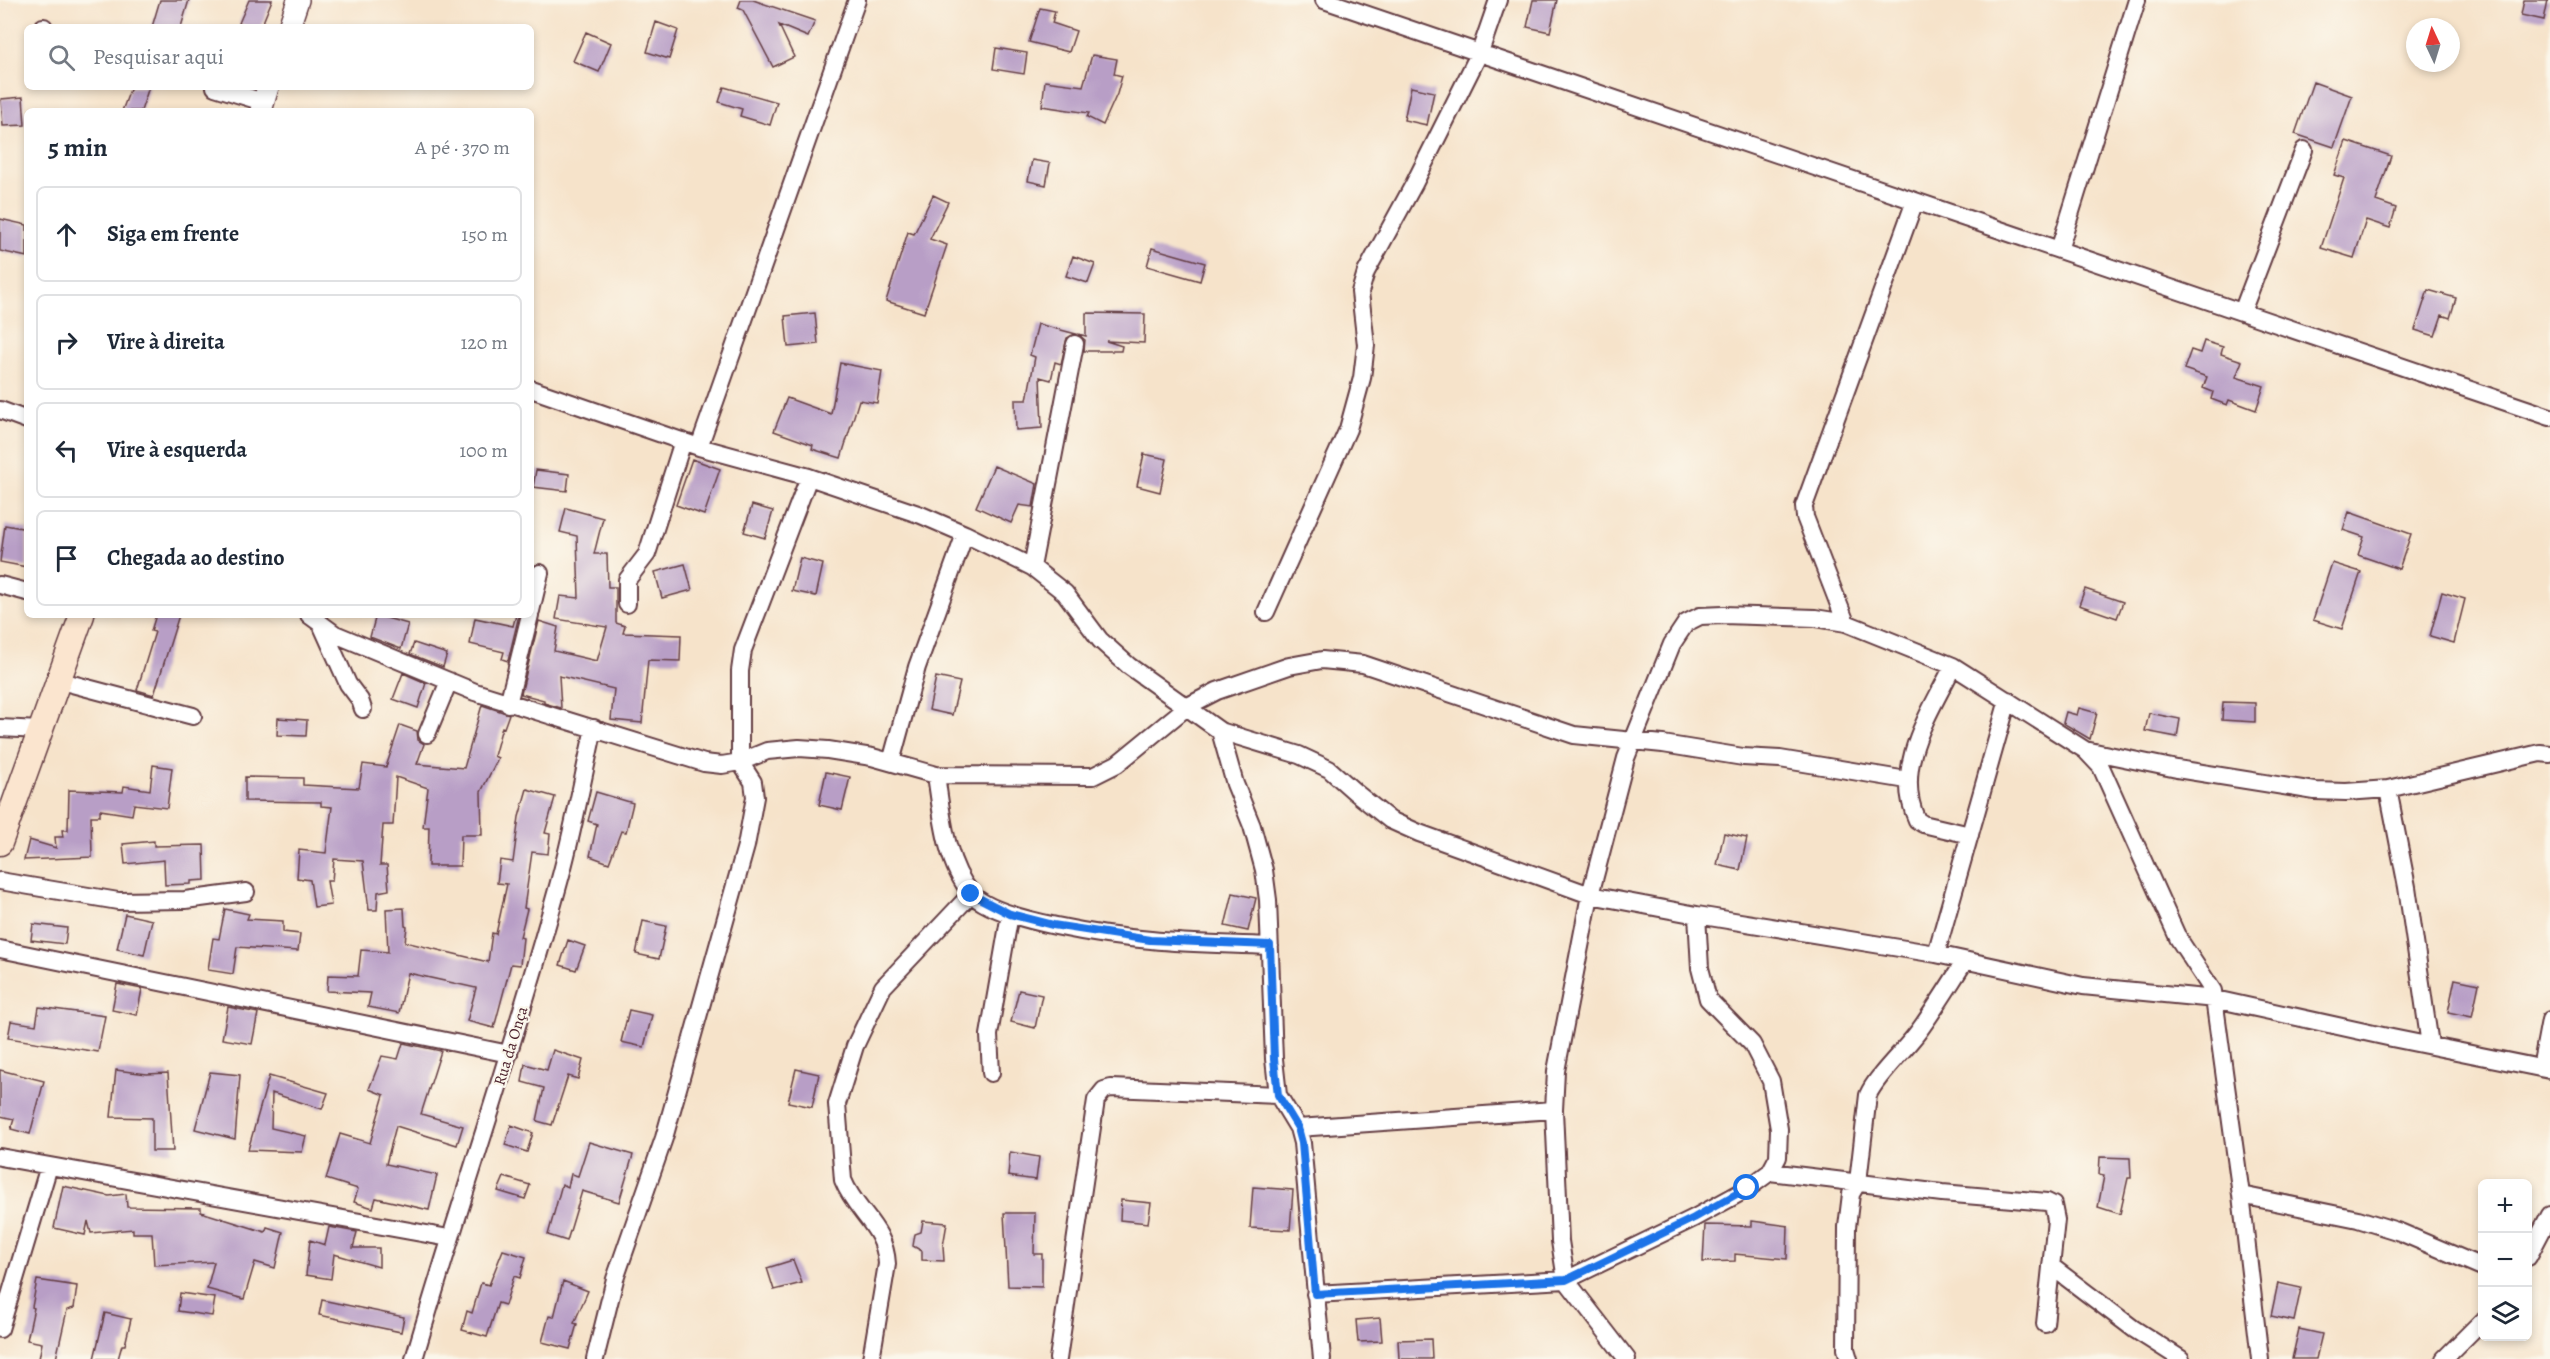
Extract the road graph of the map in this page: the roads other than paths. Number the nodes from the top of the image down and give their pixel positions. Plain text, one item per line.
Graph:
1 (298, 0) edge
2 (857, 0) edge
3 (1324, 0) edge
4 (1498, 0) edge
5 (2137, 0) edge
6 (290, 24) edge
7 (1480, 52) junction
8 (226, 90) edge
9 (264, 100) edge
10 (2304, 150) dead end
11 (1915, 201) junction
12 (2059, 250) junction
13 (2242, 312) junction
14 (1075, 344) dead end
15 (534, 390) edge
16 (0, 410) edge
17 (2550, 417) edge
18 (24, 419) edge
19 (691, 444) junction
20 (809, 477) junction
21 (965, 534) junction
22 (1032, 567) junction
23 (540, 573) dead end
24 (0, 585) edge
25 (24, 591) edge
26 (534, 600) edge
27 (627, 604) dead end
28 (1266, 612) dead end
29 (81, 618) edge
30 (530, 618) edge
31 (314, 619) edge
32 (1846, 623) junction
33 (1953, 666) junction
34 (57, 680) junction
35 (449, 681) junction
36 (2008, 700) junction
37 (508, 704) junction
38 (1188, 706) junction
39 (363, 709) dead end
40 (193, 716) dead end
41 (0, 728) edge
42 (594, 728) junction
43 (40, 730) junction
44 (1220, 731) junction
45 (428, 734) dead end
46 (1632, 742) junction
47 (2085, 750) junction
48 (2550, 754) edge
49 (740, 762) junction
50 (891, 762) junction
51 (936, 775) junction
52 (1907, 780) junction
53 (2388, 789) junction
54 (1970, 835) junction
55 (0, 843) edge
56 (0, 881) edge
57 (246, 892) dead end
58 (971, 894) junction
59 (1590, 895) junction
60 (1010, 914) junction
61 (1697, 915) junction
62 (1270, 945) junction
63 (0, 949) edge
64 (1936, 954) junction
65 (1965, 961) junction
66 (2215, 999) junction
67 (2550, 1020) edge
68 (2430, 1046) junction
69 (509, 1054) junction
70 (2546, 1069) edge
71 (991, 1073) dead end
72 (1278, 1095) junction
73 (1554, 1110) junction
74 (1298, 1128) junction
75 (0, 1157) edge
76 (49, 1166) junction
77 (1770, 1172) junction
78 (1858, 1182) junction
79 (2241, 1195) junction
80 (2550, 1215) edge
81 (449, 1238) junction
82 (2532, 1249) edge
83 (2478, 1265) edge
84 (2051, 1266) junction
85 (1566, 1280) junction
86 (1315, 1294) junction
87 (2045, 1324) dead end
88 (2478, 1325) edge
89 (0, 1329) edge
90 (414, 1359) edge
91 (595, 1359) edge
92 (871, 1359) edge
93 (1058, 1359) edge
94 (1322, 1359) edge
95 (1627, 1359) edge
96 (1849, 1359) edge
97 (2181, 1359) edge
98 (2260, 1359) edge
99 (2444, 1359) edge

1 - 6 street
2 - 19 street
3 - 7 street
4 - 7 street
5 - 12 street
7 - 11 street
7 - 28 street
8 - 9 street
10 - 13 street
11 - 12 street
11 - 32 street
12 - 13 street
13 - 17 street
14 - 22 street
15 - 19 street
16 - 18 street
19 - 20 street
19 - 27 street
20 - 21 street
20 - 49 street
21 - 22 street
21 - 50 street
22 - 38 street
23 - 26 street
24 - 25 street
29 - 34 main road
30 - 37 street
31 - 35 street
31 - 39 street
32 - 33 street
32 - 46 street
33 - 36 street
33 - 52 street
34 - 40 street
34 - 43 main road
35 - 37 street
35 - 45 street
36 - 47 street
36 - 54 street
37 - 42 street
38 - 44 street
38 - 46 street
38 - 51 street
41 - 43 street
42 - 49 street
42 - 69 street, Rua da Onça
43 - 55 main road
44 - 59 street
44 - 62 street
46 - 52 street
46 - 59 street
47 - 53 street
47 - 66 street
48 - 53 street
49 - 50 street
49 - 91 street
50 - 51 street
51 - 58 street
52 - 54 street
53 - 68 street
54 - 64 street
56 - 57 street
58 - 60 street
58 - 92 street
59 - 61 street
59 - 73 street
60 - 62 street
60 - 71 street
61 - 64 street
61 - 77 street
62 - 72 street
63 - 69 street
64 - 65 street
65 - 66 street
65 - 78 street
66 - 68 street
66 - 79 street
67 - 70 street
68 - 70 street
69 - 81 street, Rua da Onça
72 - 74 street
72 - 93 street
73 - 74 street
73 - 85 street
74 - 86 street
75 - 76 street
76 - 81 street
76 - 89 street
77 - 78 street
77 - 85 street
78 - 84 street
78 - 96 street
79 - 83 street
79 - 98 street
80 - 82 street
81 - 90 street, Rua da Onça
84 - 87 street
84 - 97 street
85 - 86 street
85 - 95 street
86 - 94 street
88 - 99 street

